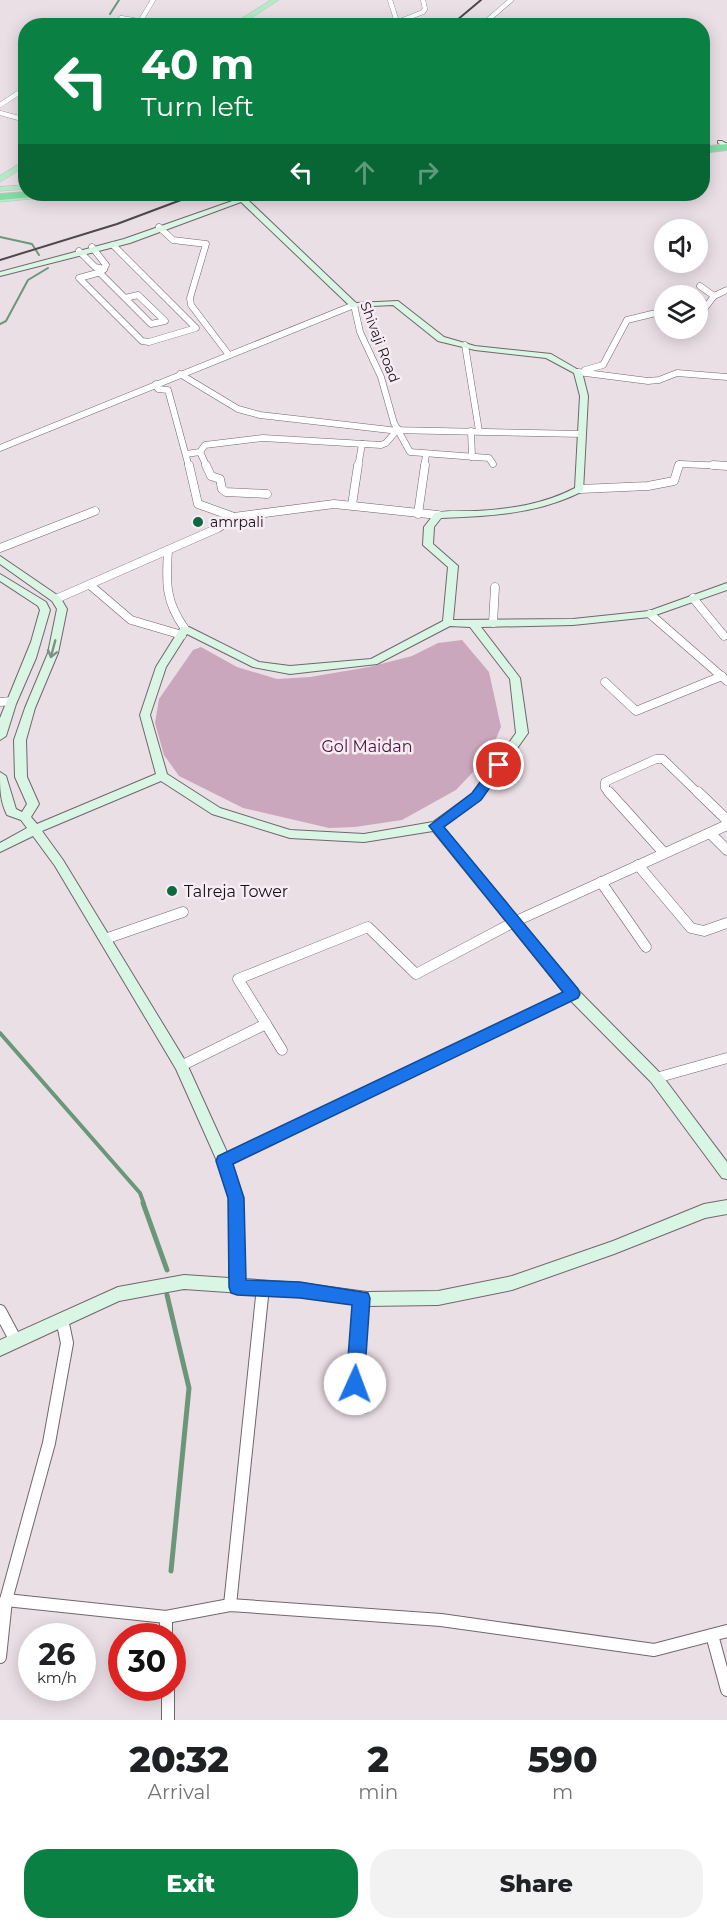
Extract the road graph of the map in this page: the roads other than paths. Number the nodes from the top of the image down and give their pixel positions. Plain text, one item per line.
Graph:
1 (153, 0) edge
2 (263, 0) edge
3 (276, 0) edge
4 (390, 0) edge
5 (423, 0) edge
6 (511, 0) edge
7 (142, 18) edge
8 (237, 18) edge
9 (240, 18) edge
10 (396, 18) edge
11 (407, 18) edge
12 (490, 18) edge
13 (18, 93) edge
14 (0, 105) edge
15 (0, 113) edge
16 (18, 118) edge
17 (725, 145) edge
18 (710, 148) edge
19 (18, 171) edge
20 (18, 178) edge
21 (18, 188) edge
22 (0, 191) edge
23 (18, 192) edge
24 (18, 192) edge
25 (18, 193) edge
26 (229, 201) edge
27 (247, 201) edge
28 (160, 228) junction
29 (113, 245) junction
30 (93, 249) junction
31 (81, 252) junction
32 (101, 270) junction
33 (0, 272) edge
34 (727, 290) edge
35 (708, 292) edge
36 (714, 296) junction
37 (125, 298) junction
38 (708, 304) edge
39 (354, 305) junction
40 (150, 306) junction
41 (137, 310) junction
42 (654, 313) edge
43 (465, 345) junction
44 (229, 355) junction
45 (578, 372) junction
46 (180, 374) junction
47 (727, 377) edge
48 (156, 384) junction
49 (398, 429) junction
50 (475, 431) junction
51 (582, 434) junction
52 (362, 444) junction
53 (0, 448) edge
54 (200, 452) junction
55 (186, 454) junction
56 (426, 455) junction
57 (472, 457) junction
58 (493, 464) dead end
59 (727, 466) edge
60 (211, 476) junction
61 (193, 479) junction
62 (580, 489) junction
63 (267, 494) dead end
64 (352, 505) junction
65 (94, 511) dead end
66 (418, 514) junction
67 (438, 515) junction
68 (234, 517) junction
69 (0, 548) edge
70 (168, 550) junction
71 (0, 560) edge
72 (0, 577) edge
73 (90, 585) junction
74 (727, 586) edge
75 (495, 587) dead end
76 (45, 591) junction
77 (693, 598) junction
78 (34, 599) junction
79 (56, 599) junction
80 (650, 614) junction
81 (44, 618) junction
82 (60, 619) junction
83 (448, 623) junction
84 (473, 624) junction
85 (493, 624) junction
86 (184, 632) junction
87 (724, 636) dead end
88 (725, 678) edge
89 (605, 682) dead end
90 (16, 690) junction
91 (37, 692) junction
92 (7, 703) edge
93 (30, 708) junction
94 (0, 736) edge
95 (20, 774) junction
96 (162, 776) junction
97 (0, 777) edge
98 (25, 817) junction
99 (727, 820) edge
100 (727, 825) edge
101 (436, 826) junction
102 (34, 830) junction
103 (710, 832) junction
104 (0, 848) edge
105 (727, 850) edge
106 (664, 853) junction
107 (638, 865) junction
108 (601, 882) junction
109 (183, 912) dead end
110 (514, 922) junction
111 (727, 923) edge
112 (105, 939) junction
113 (646, 947) dead end
114 (573, 994) junction
115 (266, 1024) junction
116 (282, 1050) dead end
117 (727, 1058) edge
118 (181, 1066) junction
119 (656, 1078) junction
120 (224, 1161) junction
121 (727, 1173) edge
122 (727, 1207) edge
123 (237, 1287) junction
124 (263, 1287) junction
125 (362, 1298) junction
126 (0, 1311) edge
127 (62, 1319) junction
128 (5, 1342) edge
129 (364, 1407) dead end
130 (6, 1600) junction
131 (230, 1605) junction
132 (166, 1617) junction
133 (166, 1623) edge
134 (727, 1631) edge
135 (712, 1635) junction
136 (0, 1656) edge
137 (727, 1690) edge
138 (168, 1701) edge
139 (168, 1720) edge

1 - 7 street
2 - 8 main road
3 - 9 main road
4 - 10 street
5 - 11 street
6 - 12 street
13 - 14 street
15 - 16 street
17 - 18 highway
19 - 22 main road
20 - 22 main road
21 - 22 main road
22 - 23 highway
22 - 24 main road
22 - 25 highway
26 - 28 street
27 - 39 street, Shivaji Road
28 - 29 street
28 - 30 street
28 - 44 street
29 - 30 street
29 - 32 street
30 - 31 street
30 - 32 street
31 - 32 street
31 - 33 street
32 - 37 street
34 - 36 street
35 - 36 street
36 - 38 street
37 - 40 street
37 - 41 street
39 - 43 street
39 - 44 street
39 - 49 street, Shivaji Road
40 - 41 street
40 - 41 street
42 - 45 street
43 - 45 street
43 - 50 street
44 - 46 street
45 - 47 street
45 - 51 street
46 - 48 street
46 - 49 street
48 - 53 street
48 - 55 street
49 - 50 street
49 - 52 street
49 - 56 street, Shivaji Road
50 - 51 street
50 - 57 street
51 - 62 street
52 - 54 street
52 - 64 street
54 - 55 street
54 - 60 street
55 - 61 street
56 - 57 street
56 - 66 street
57 - 58 street
59 - 62 street
60 - 61 street
60 - 63 street
61 - 68 street
62 - 67 street
64 - 66 street
64 - 68 street
65 - 69 street
66 - 67 street
67 - 83 street
68 - 70 street
70 - 73 street
70 - 86 street
71 - 76 street
72 - 78 street
73 - 79 street
73 - 86 street
74 - 77 street
75 - 85 street
76 - 78 street
76 - 79 street
77 - 80 street
77 - 87 street
78 - 81 street
79 - 82 street
80 - 85 street
80 - 88 street
81 - 82 street
81 - 90 street
82 -> 91 street
83 - 84 street
83 - 86 street
84 - 85 street
84 - 101 street
86 - 96 street
88 - 89 street
90 - 91 street
90 - 92 street
91 - 93 street
92 - 93 street
92 - 94 street
93 - 95 street
95 - 97 street
95 - 98 street
96 - 101 street
96 - 102 street
97 - 98 street
98 - 102 street
99 - 106 street
100 - 103 street
101 - 110 street
102 - 104 street
102 - 112 street
103 - 105 street
103 - 106 street
106 - 107 street
107 - 108 street
107 - 111 street
108 - 110 street
108 - 113 street
109 - 112 street
110 - 114 street
110 - 115 street
112 - 118 street
114 - 119 street
114 - 120 street
115 - 116 street
115 - 118 street
117 - 119 street
118 - 120 street
119 - 121 street
120 - 123 street
122 - 125 street
123 - 124 street
123 - 127 street
124 - 125 street
124 - 131 street
125 - 129 street
126 - 128 street
127 - 128 street
127 - 130 street
130 - 132 street
130 - 136 street
131 - 132 street
131 - 135 street
132 - 133 street
134 - 135 street
135 - 137 street
138 - 139 street

